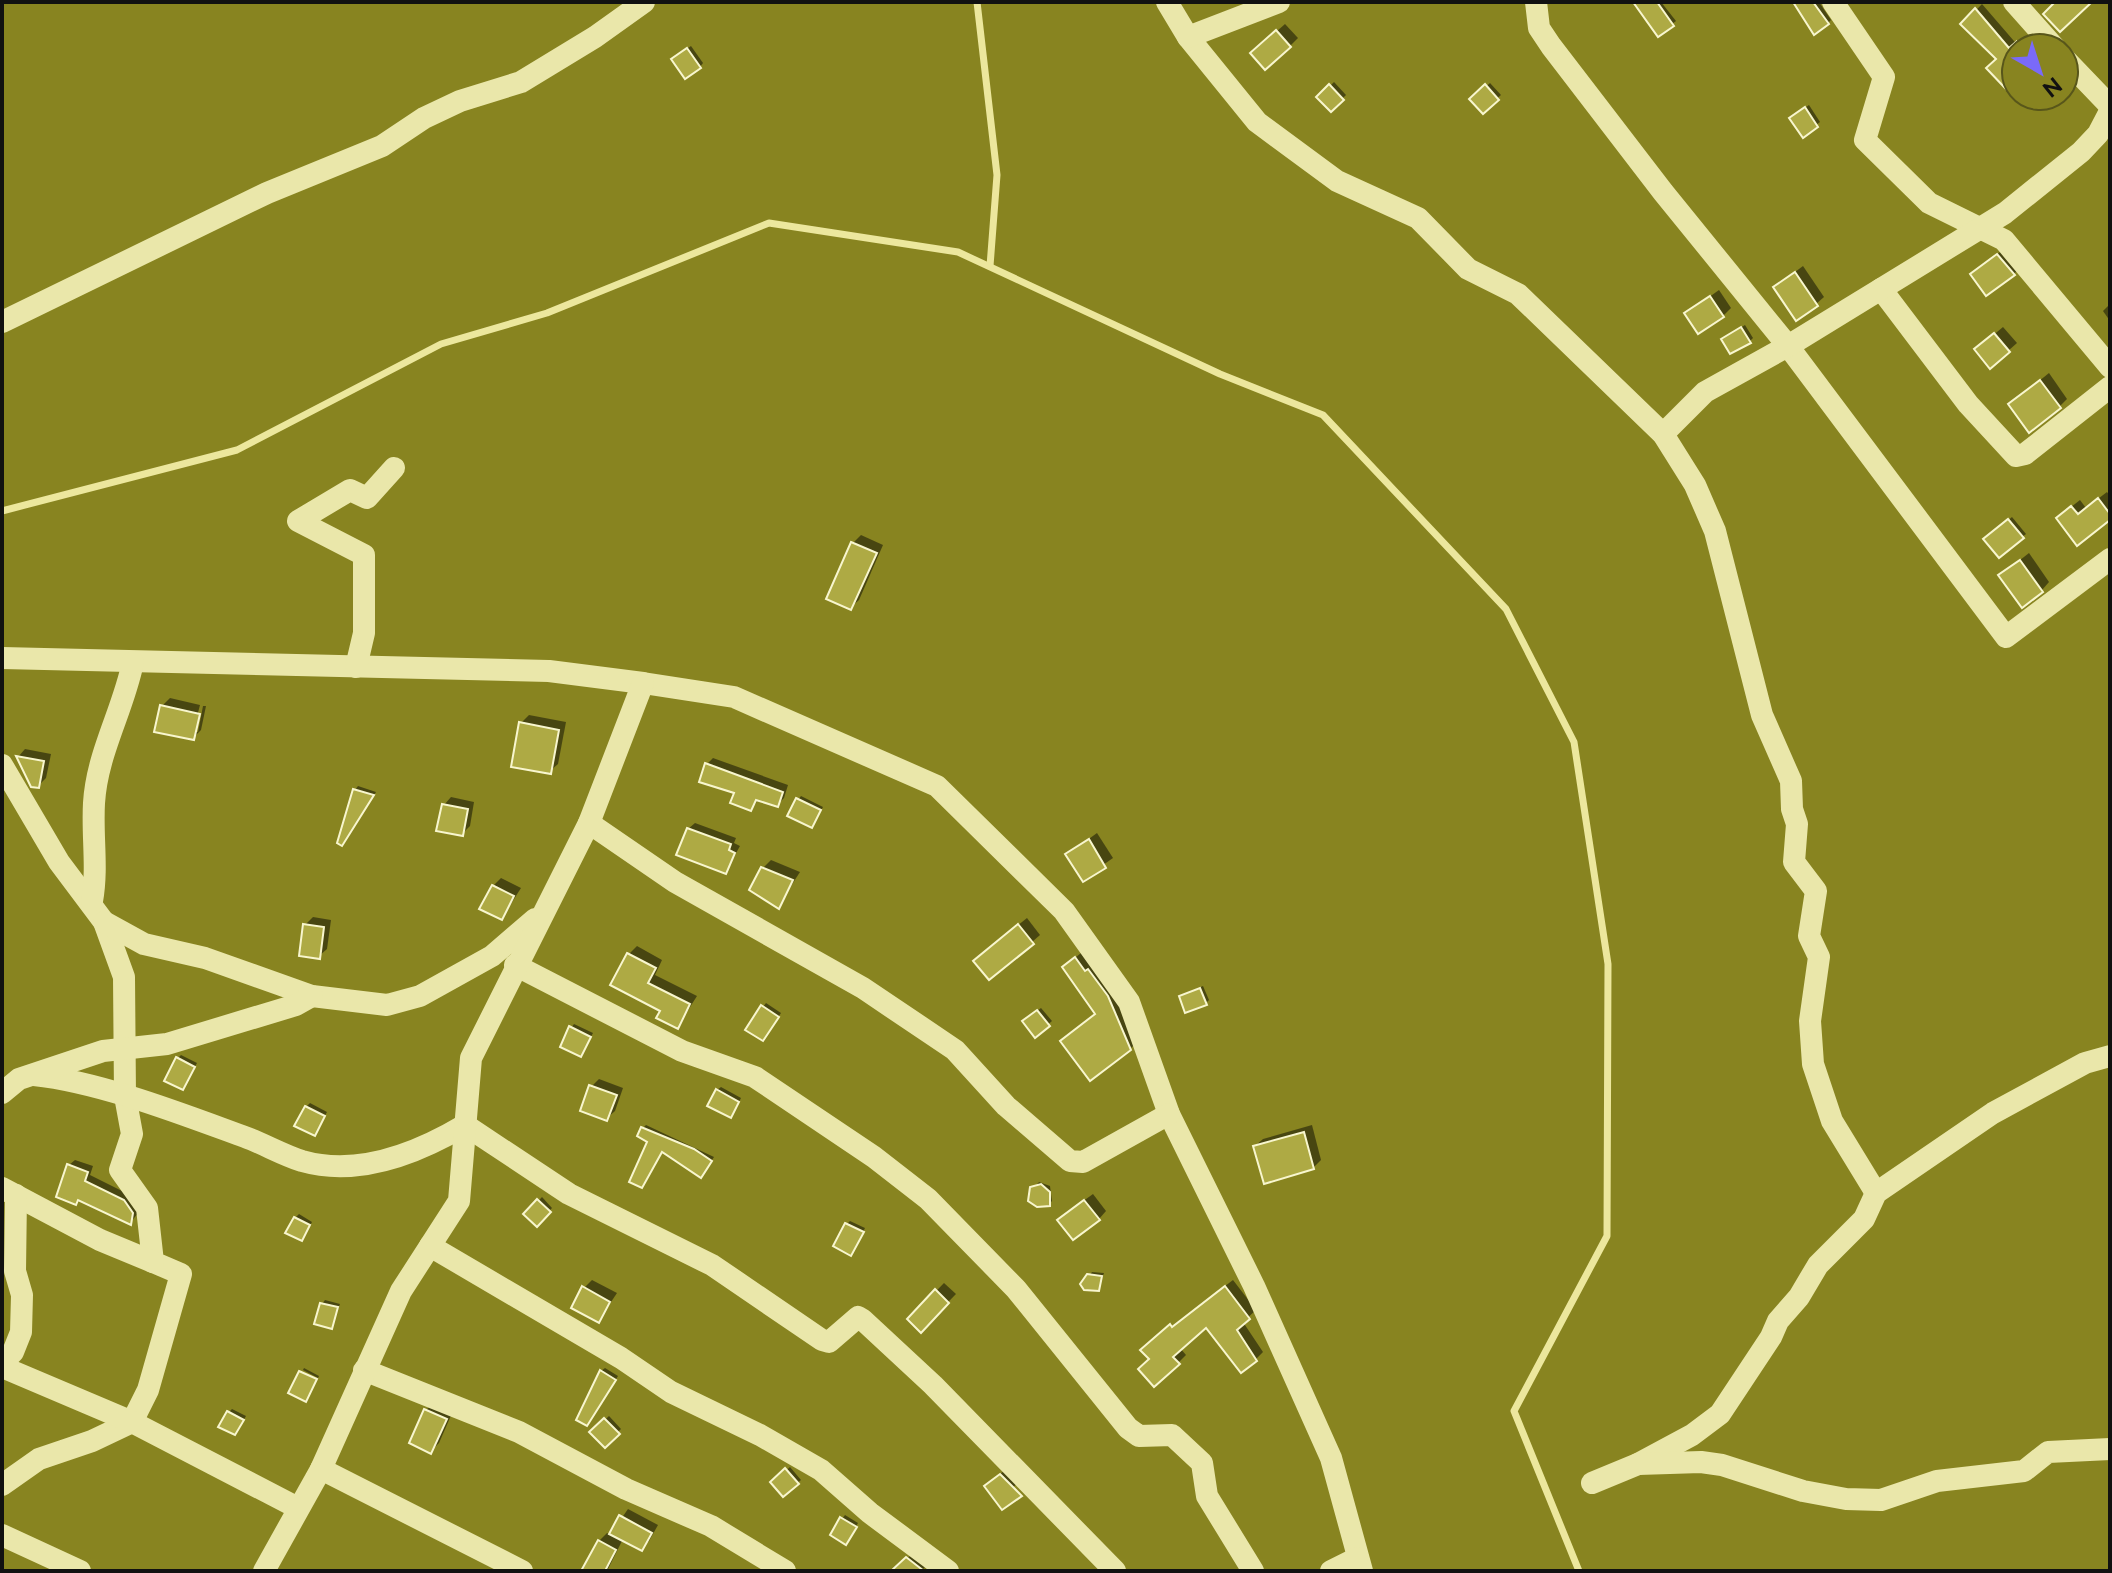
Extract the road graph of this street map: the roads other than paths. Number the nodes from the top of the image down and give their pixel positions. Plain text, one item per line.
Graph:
1 (644, 2) edge
2 (1167, 2) edge
3 (1279, 2) edge
4 (1536, 2) edge
5 (2014, 2) edge
6 (1840, 6) edge
7 (2041, 32) edge
8 (1188, 37) junction
9 (2080, 75) edge
10 (2110, 108) edge
11 (1980, 227) junction
12 (1881, 289) junction
13 (2, 322) edge
14 (1788, 346) junction
15 (2110, 367) edge
16 (2110, 387) edge
17 (1663, 434) junction
18 (394, 468) dead end
19 (2110, 559) edge
20 (2, 658) edge
21 (133, 662) junction
22 (356, 667) junction
23 (643, 683) junction
24 (2, 765) edge
25 (589, 823) junction
26 (92, 901) junction
27 (542, 913) junction
28 (104, 922) junction
29 (515, 965) junction
30 (312, 996) junction
31 (126, 1049) junction
32 (2110, 1056) edge
33 (34, 1075) junction
34 (2, 1093) edge
35 (125, 1096) junction
36 (1169, 1114) junction
37 (465, 1125) junction
38 (9, 1192) edge
39 (1876, 1193) junction
40 (430, 1246) junction
41 (153, 1262) junction
42 (2, 1365) edge
43 (364, 1370) junction
44 (132, 1422) junction
45 (2110, 1449) edge
46 (1638, 1464) junction
47 (321, 1469) junction
48 (1592, 1483) dead end
49 (2, 1485) edge
50 (298, 1508) junction
51 (2, 1535) edge
52 (1360, 1565) edge
53 (80, 1571) edge
54 (264, 1571) edge
55 (522, 1571) edge
56 (785, 1571) edge
57 (948, 1571) edge
58 (1115, 1571) edge
59 (1253, 1571) edge
60 (1331, 1571) edge

1 - 13 street
2 - 8 street
3 - 8 street
4 - 14 street
5 - 7 street
6 - 11 street
8 - 17 street
9 - 10 street
10 - 11 street
11 - 12 street
11 - 15 street
12 - 14 street
12 - 16 street
14 - 17 street
14 - 19 street
17 - 39 street
18 - 22 street
20 - 21 street
21 - 22 street
21 - 26 street
22 - 23 street
23 - 25 street
23 - 36 street
24 - 26 street
25 - 27 street
25 - 36 street
26 - 28 street
27 - 29 street
27 - 30 street
28 - 30 street
28 - 31 street
29 - 37 street
29 - 59 street
30 - 31 street
31 - 33 street
31 - 35 street
32 - 39 street
33 - 34 street
33 - 35 street
35 - 37 street
35 - 41 street
36 - 52 street
37 - 40 street
37 - 58 street
38 - 41 street
38 - 42 street
39 - 46 street
40 - 43 street
40 - 57 street
41 - 44 street
42 - 44 street
43 - 47 street
43 - 56 street
44 - 49 street
44 - 50 street
45 - 46 street
46 - 48 street
47 - 50 street
47 - 55 street
50 - 54 street
51 - 53 street
52 - 60 street

